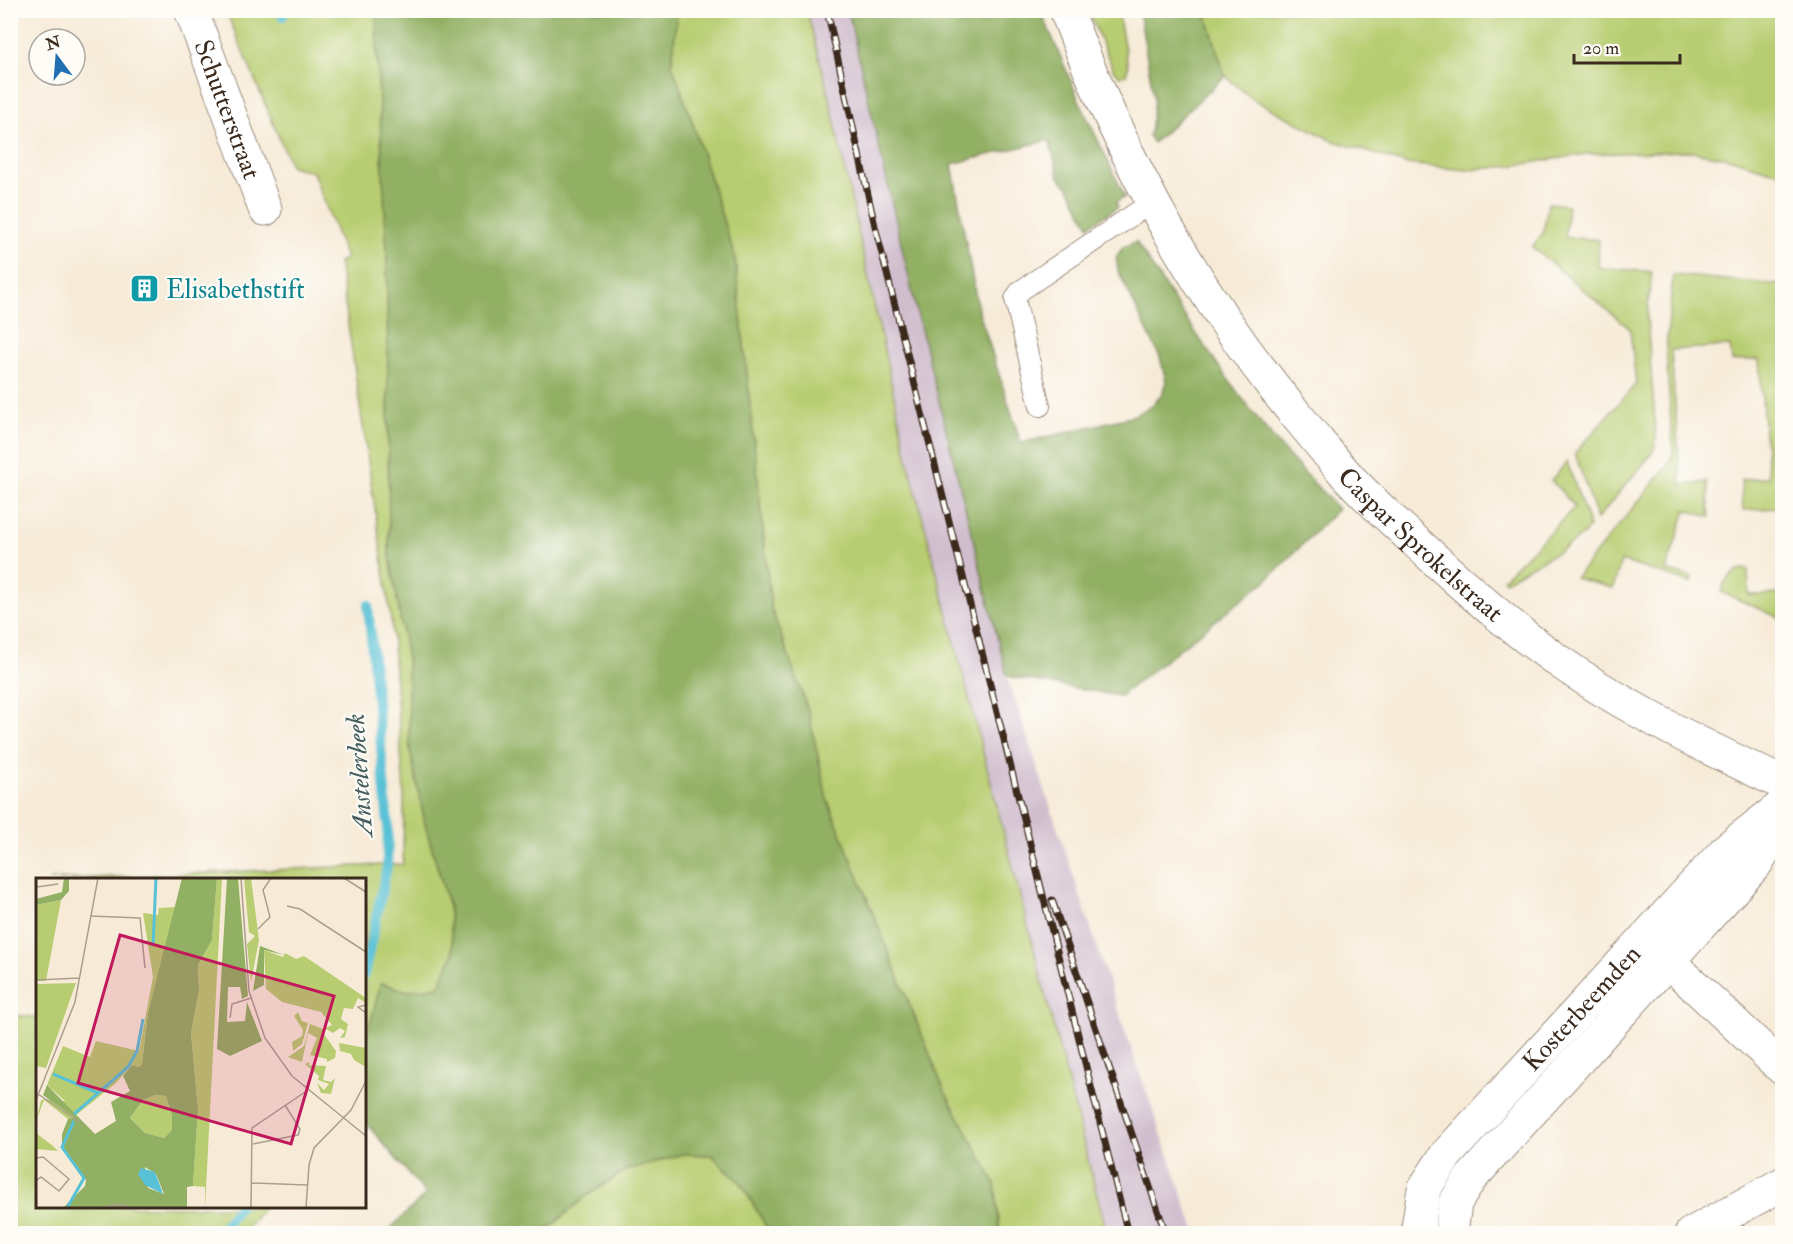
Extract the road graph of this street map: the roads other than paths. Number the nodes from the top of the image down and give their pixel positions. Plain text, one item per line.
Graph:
1 (190, 10) edge
2 (1066, 10) edge
3 (1152, 202) junction
4 (265, 209) dead end
5 (1040, 406) dead end
6 (1782, 783) edge
7 (1782, 806) edge
8 (1782, 821) edge
9 (1657, 950) junction
10 (1782, 1068) edge
11 (1782, 1184) edge
12 (1419, 1233) edge
13 (1451, 1233) edge
14 (1690, 1233) edge

1 - 4 street, Schutterstraat
2 - 3 street, Caspar Sprokelstraat
3 - 5 lane
3 - 6 street, Caspar Sprokelstraat
7 - 9 street, Kosterbeemden
8 - 9 street, Kosterbeemden
9 - 10 street
9 - 12 street, Kosterbeemden
9 - 13 street, Kosterbeemden
11 - 14 street

